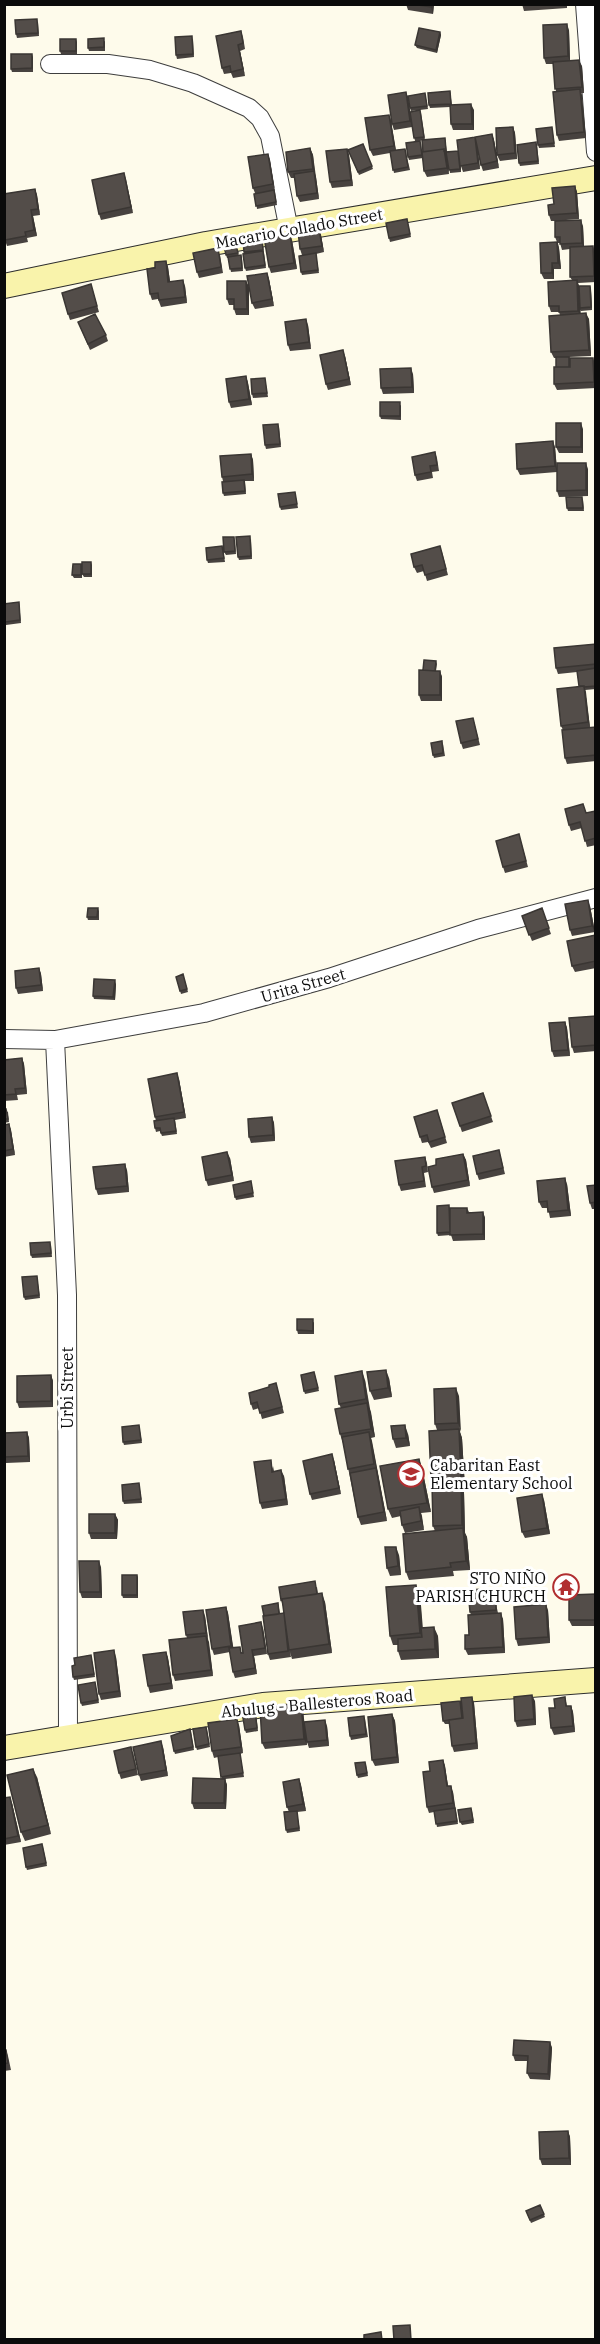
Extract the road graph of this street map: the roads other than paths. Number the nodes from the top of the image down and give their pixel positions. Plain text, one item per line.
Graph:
1 (585, 4) edge
2 (50, 64) dead end
3 (596, 152) edge
4 (596, 178) edge
5 (289, 230) junction
6 (4, 286) edge
7 (596, 898) edge
8 (4, 1039) edge
9 (55, 1040) junction
10 (596, 1680) edge
11 (68, 1736) junction
12 (4, 1748) edge

1 - 3 street
2 - 5 street
4 - 5 street, Macario Collado Street
5 - 6 street, Macario Collado Street
7 - 9 street, Urita Street
8 - 9 street, Urita Street
9 - 11 street, Urbi Street
10 - 11 street, Abulug - Ballesteros Road
11 - 12 street, Abulug - Ballesteros Road

